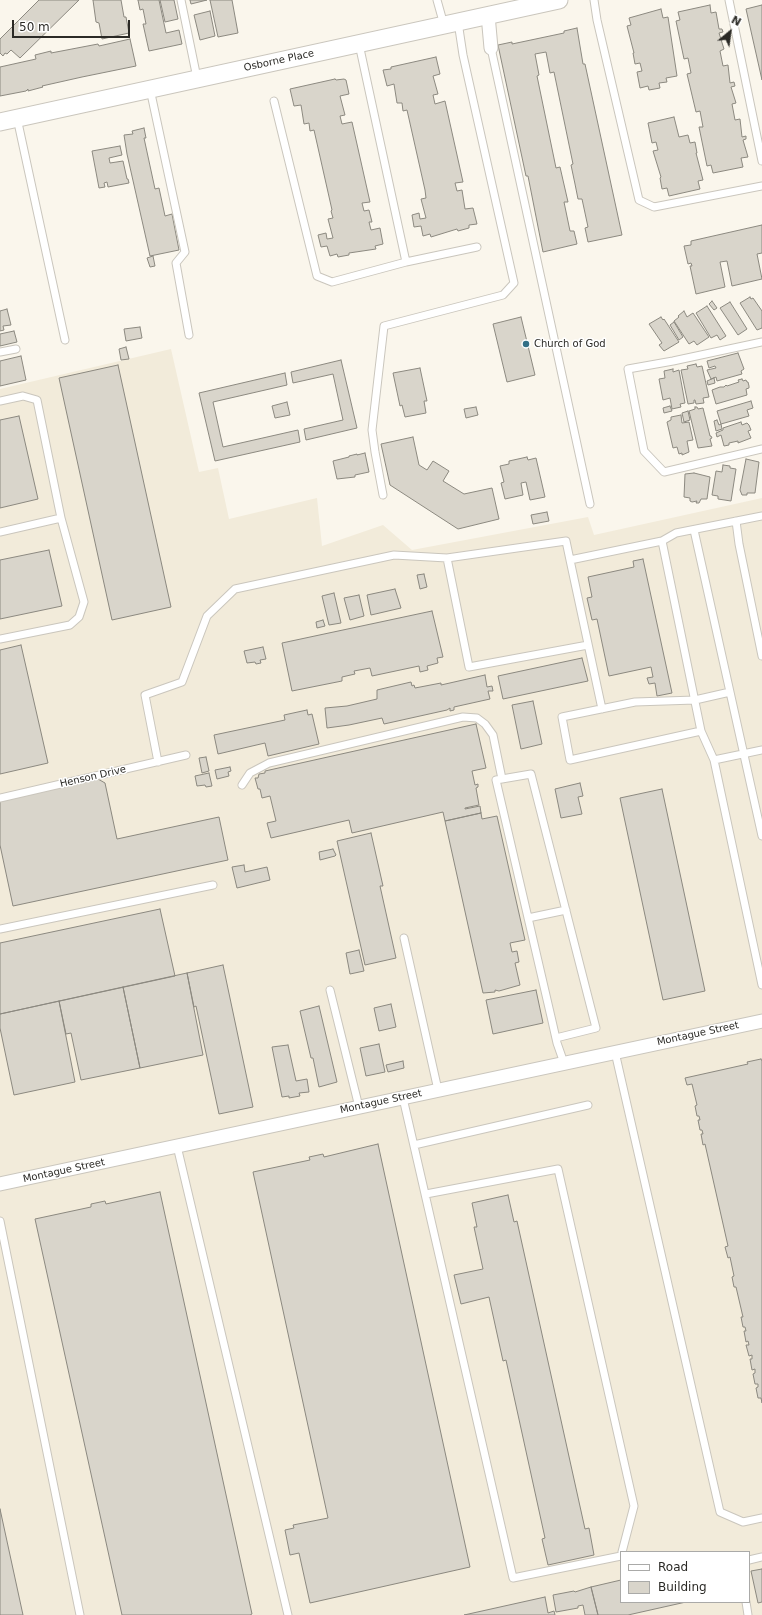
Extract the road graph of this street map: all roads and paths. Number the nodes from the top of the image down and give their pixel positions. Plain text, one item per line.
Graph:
1 (181, 0) edge
2 (437, 0) edge
3 (559, 0) edge
4 (594, 0) edge
5 (729, 0) edge
6 (512, 5) edge
7 (488, 15) junction
8 (451, 23) junction
9 (359, 43) junction
10 (491, 48) joint
11 (197, 79) junction
12 (150, 89) junction
13 (274, 101) dead end
14 (17, 118) junction
15 (0, 122) edge
16 (762, 161) edge
17 (762, 186) edge
18 (477, 247) dead end
19 (406, 262) junction
20 (189, 335) dead end
21 (65, 340) dead end
22 (762, 342) edge
23 (16, 349) dead end
24 (0, 352) edge
25 (0, 401) edge
26 (762, 449) edge
27 (383, 496) dead end
28 (590, 504) dead end
29 (762, 516) edge
30 (61, 518) junction
31 (736, 521) junction
32 (694, 530) junction
33 (0, 532) edge
34 (662, 541) junction
35 (447, 558) junction
36 (570, 560) junction
37 (0, 639) edge
38 (588, 645) junction
39 (762, 656) edge
40 (730, 692) junction
41 (695, 700) junction
42 (602, 709) junction
43 (701, 731) junction
44 (762, 750) edge
45 (745, 754) junction
46 (186, 755) dead end
47 (714, 760) junction
48 (158, 762) junction
49 (502, 779) junction
50 (242, 785) dead end
51 (0, 798) edge
52 (762, 836) edge
53 (213, 885) dead end
54 (566, 910) junction
55 (528, 918) junction
56 (0, 929) edge
57 (404, 938) dead end
58 (762, 985) edge
59 (330, 990) dead end
60 (762, 1020) edge
61 (556, 1038) junction
62 (615, 1052) junction
63 (564, 1063) junction
64 (438, 1090) junction
65 (403, 1098) junction
66 (588, 1105) dead end
67 (359, 1107) junction
68 (414, 1145) junction
69 (177, 1146) junction
70 (0, 1184) edge
71 (426, 1194) junction
72 (0, 1221) edge
73 (762, 1518) edge
74 (622, 1551) edge
75 (620, 1556) edge
76 (762, 1558) edge
77 (750, 1560) edge
78 (746, 1603) edge
79 (80, 1615) edge
80 (288, 1615) edge
81 (748, 1615) edge

1 - 11 lane
2 - 8 lane
3 - 6 street, Osborne Place
4 - 17 lane
5 - 16 lane
6 - 7 street, Osborne Place
7 - 8 street, Osborne Place
7 - 10 street
8 - 9 street, Osborne Place
8 - 27 lane
9 - 11 street, Osborne Place
9 - 19 lane
10 - 28 lane
11 - 12 street, Osborne Place
12 - 14 street, Osborne Place
12 - 20 lane
13 - 19 lane
14 - 15 street, Osborne Place
14 - 21 lane
18 - 19 lane
22 - 26 lane
23 - 24 lane
25 - 30 lane
29 - 31 lane
30 - 33 lane
30 - 37 lane
31 - 32 lane
31 - 39 lane
32 - 34 lane
32 - 40 lane
34 - 36 lane
34 - 41 lane
35 - 36 lane
35 - 38 lane
35 - 48 lane
36 - 38 lane
38 - 42 lane
40 - 41 lane
40 - 45 lane
41 - 42 lane
41 - 43 lane
42 - 43 lane
43 - 47 lane
44 - 45 lane
45 - 47 lane
45 - 52 lane
46 - 48 lane, Henson Drive
47 - 58 lane
48 - 51 lane, Henson Drive
49 - 50 lane
49 - 54 lane
49 - 55 lane
53 - 56 lane
54 - 55 lane
54 - 61 lane
55 - 61 lane
57 - 64 lane
59 - 67 lane
60 - 62 street, Montague Street
61 - 63 lane
62 - 63 street, Montague Street
62 - 73 lane
63 - 64 street, Montague Street
64 - 65 street, Montague Street
65 - 67 street, Montague Street
65 - 68 lane
66 - 68 lane
67 - 69 street, Montague Street
68 - 71 lane
69 - 70 street, Montague Street
69 - 80 lane
71 - 74 lane
71 - 75 lane
72 - 79 lane
76 - 77 lane
78 - 81 lane

